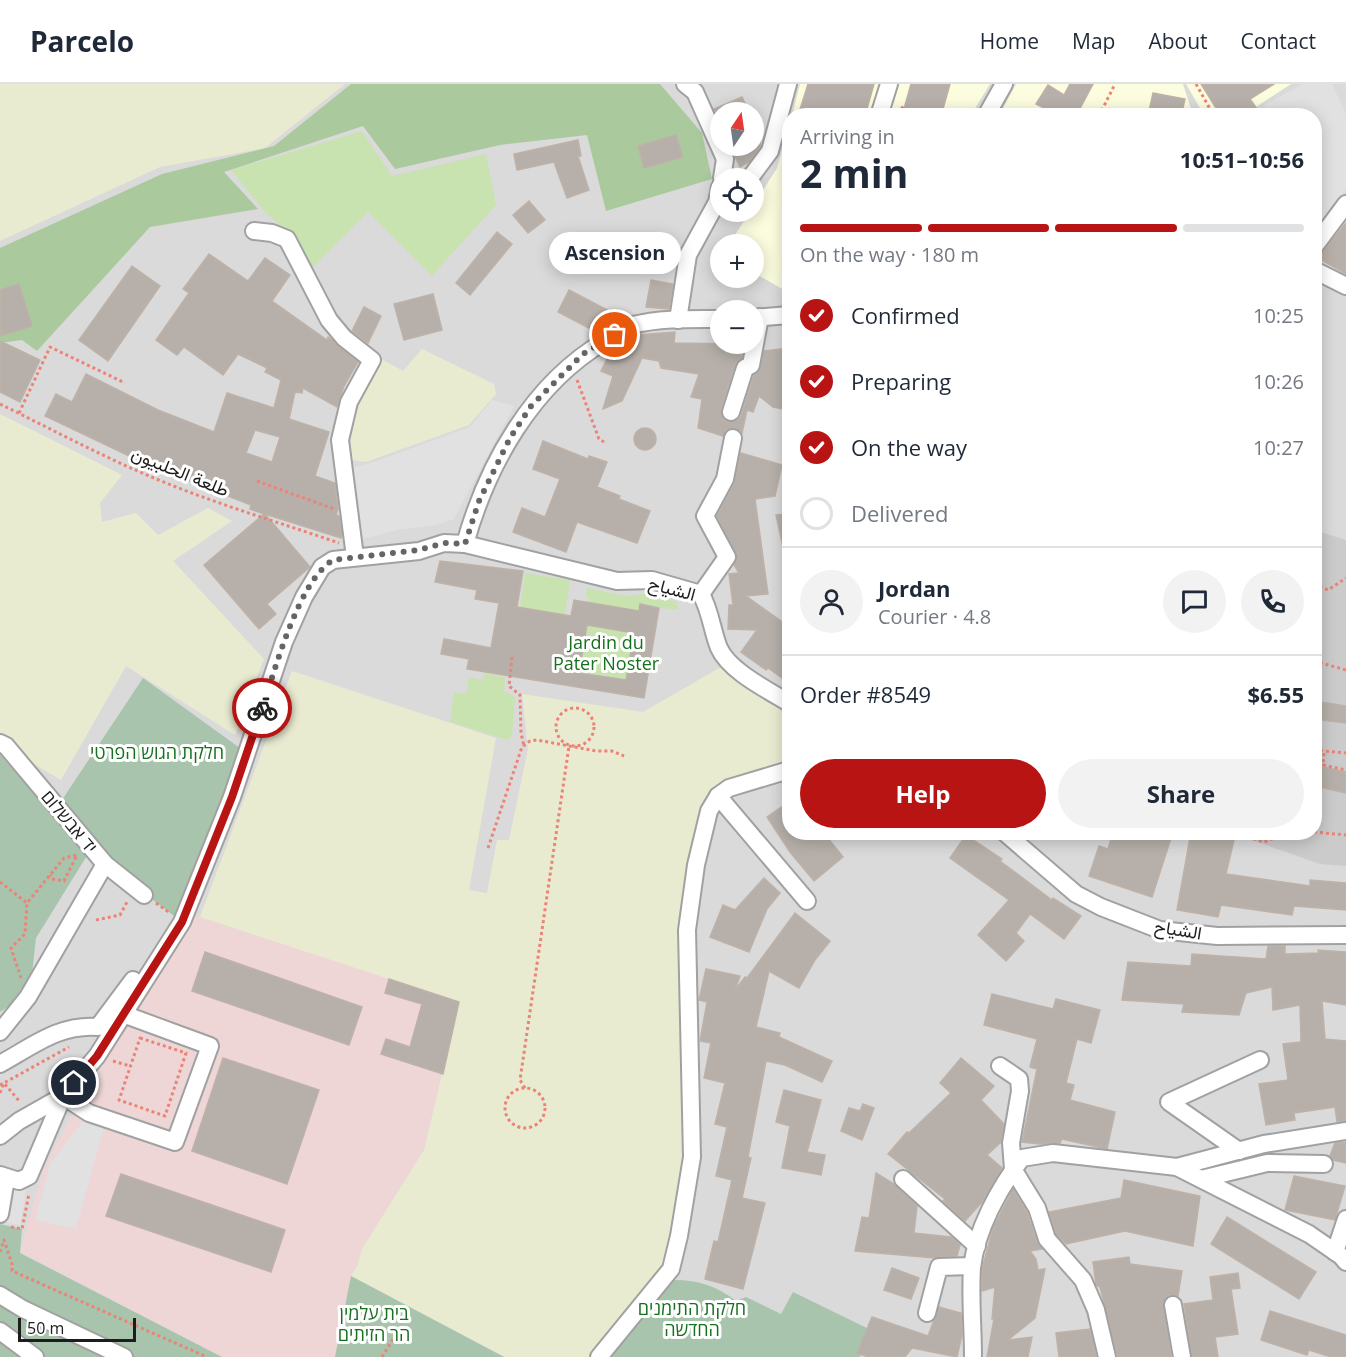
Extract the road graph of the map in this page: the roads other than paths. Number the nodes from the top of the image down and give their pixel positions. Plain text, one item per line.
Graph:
1 (685, 84) edge
2 (788, 84) edge
3 (889, 84) edge
4 (1004, 84) edge
5 (882, 108) edge
6 (990, 108) edge
7 (724, 168) edge
8 (757, 168) edge
9 (1346, 204) edge
10 (710, 217) edge
11 (254, 231) dead end
12 (1322, 236) edge
13 (1322, 274) edge
14 (1346, 286) edge
15 (782, 316) edge
16 (764, 317) edge
17 (710, 319) edge
18 (678, 320) junction
19 (752, 354) edge
20 (731, 412) dead end
21 (733, 438) dead end
22 (465, 544) junction
23 (356, 553) junction
24 (701, 594) junction
25 (782, 698) edge
26 (0, 743) edge
27 (782, 772) edge
28 (718, 796) junction
29 (1013, 840) edge
30 (105, 864) junction
31 (140, 891) road end
32 (807, 901) dead end
33 (182, 922) junction
34 (1346, 935) edge
35 (123, 1014) junction
36 (0, 1032) edge
37 (1260, 1060) dead end
38 (0, 1064) edge
39 (1000, 1066) dead end
40 (63, 1096) junction
41 (1346, 1131) edge
42 (0, 1136) edge
43 (1239, 1151) junction
44 (1324, 1164) dead end
45 (1177, 1167) junction
46 (1013, 1169) junction
47 (3, 1177) edge
48 (903, 1179) dead end
49 (1201, 1179) junction
50 (0, 1214) edge
51 (1346, 1219) edge
52 (977, 1246) junction
53 (1340, 1257) edge
54 (972, 1266) junction
55 (0, 1295) edge
56 (1173, 1305) dead end
57 (927, 1313) dead end
58 (0, 1331) edge
59 (35, 1357) edge
60 (124, 1357) edge
61 (599, 1357) edge
62 (973, 1357) edge
63 (1107, 1357) edge
64 (1182, 1357) edge

1 - 7 street
2 - 8 street
3 - 5 street
4 - 6 street
9 - 12 street
10 - 18 street
11 - 23 street
13 - 14 street
15 - 16 street
17 - 18 street
18 - 22 street
19 - 20 street
21 - 24 street
22 - 23 street, الشياح
22 - 24 street, الشياح
23 - 33 street, الشياح
24 - 25 street, الشياح
26 - 30 street, יד אבשלום
27 - 28 street
28 - 32 street
28 - 61 street
29 - 34 street, الشياح
30 - 31 street, יד אבשלום
30 - 36 street
33 - 35 street
33 - 38 street
35 - 40 street
35 - 40 street
37 - 43 street
39 - 46 street
40 - 42 street
40 - 47 street
41 - 43 street
43 - 45 street
44 - 49 street
45 - 46 street
45 - 49 street
46 - 52 street
46 - 63 street
47 - 50 street
48 - 52 street
49 - 53 street
51 - 53 street
52 - 54 street
54 - 57 street
54 - 62 street
55 - 60 street
56 - 64 street
58 - 59 street

